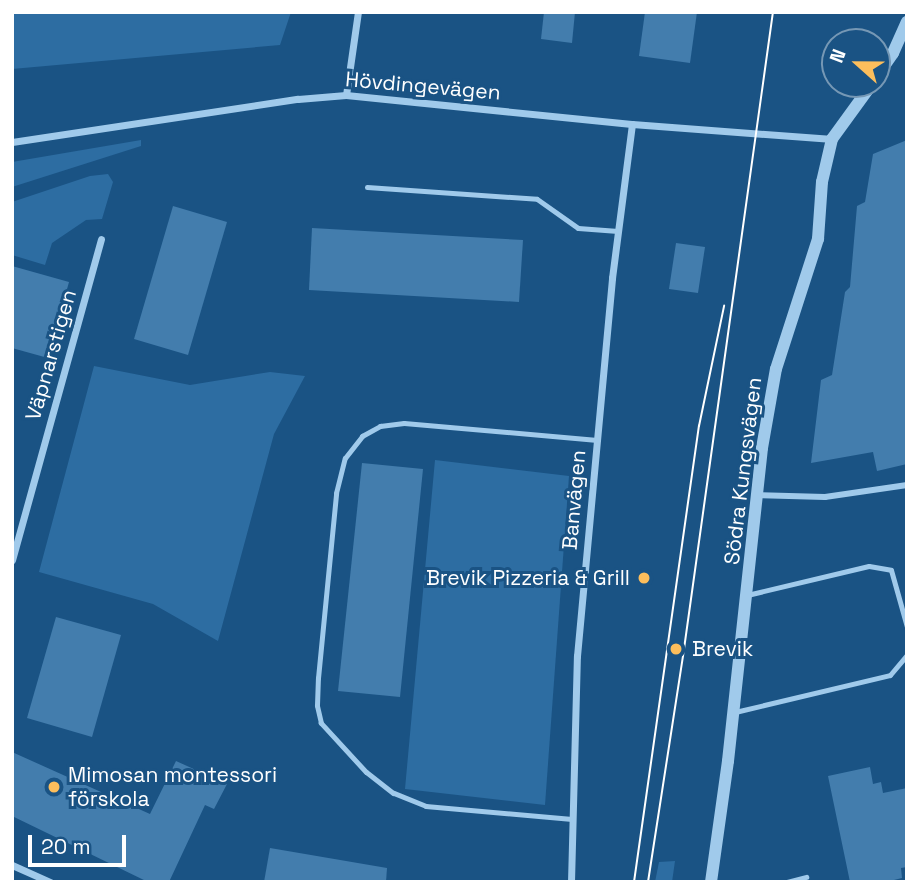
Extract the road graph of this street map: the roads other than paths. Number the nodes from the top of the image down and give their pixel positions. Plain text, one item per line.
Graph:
1 (358, 12) edge
2 (906, 29) edge
3 (891, 53) edge
4 (346, 95) junction
5 (862, 98) edge
6 (632, 124) junction
7 (832, 139) junction
8 (12, 142) edge
9 (368, 187) dead end
10 (618, 231) junction
11 (101, 239) dead end
12 (597, 440) junction
13 (907, 485) edge
14 (757, 495) junction
15 (12, 560) edge
16 (746, 595) junction
17 (907, 627) edge
18 (907, 655) edge
19 (732, 713) junction
20 (572, 818) junction
21 (12, 865) edge
22 (806, 877) dead end
23 (50, 882) edge
24 (570, 882) edge
25 (711, 882) edge
26 (787, 882) edge

1 - 4 street
2 - 3 street
4 - 6 street, Hövdingevägen
4 - 8 street, Hövdingevägen
5 - 7 street, Södra Kungsvägen
6 - 7 street, Hövdingevägen
6 - 10 street, Banvägen
7 - 14 street, Södra Kungsvägen
9 - 10 lane
10 - 12 street, Banvägen
11 - 15 street, Väpnarstigen
12 - 20 street, Banvägen
12 - 20 lane
13 - 14 street
14 - 16 street, Södra Kungsvägen
16 - 17 lane
16 - 19 street, Södra Kungsvägen
18 - 19 lane
19 - 25 street, Södra Kungsvägen
20 - 24 street, Banvägen
21 - 23 street
22 - 26 lane

